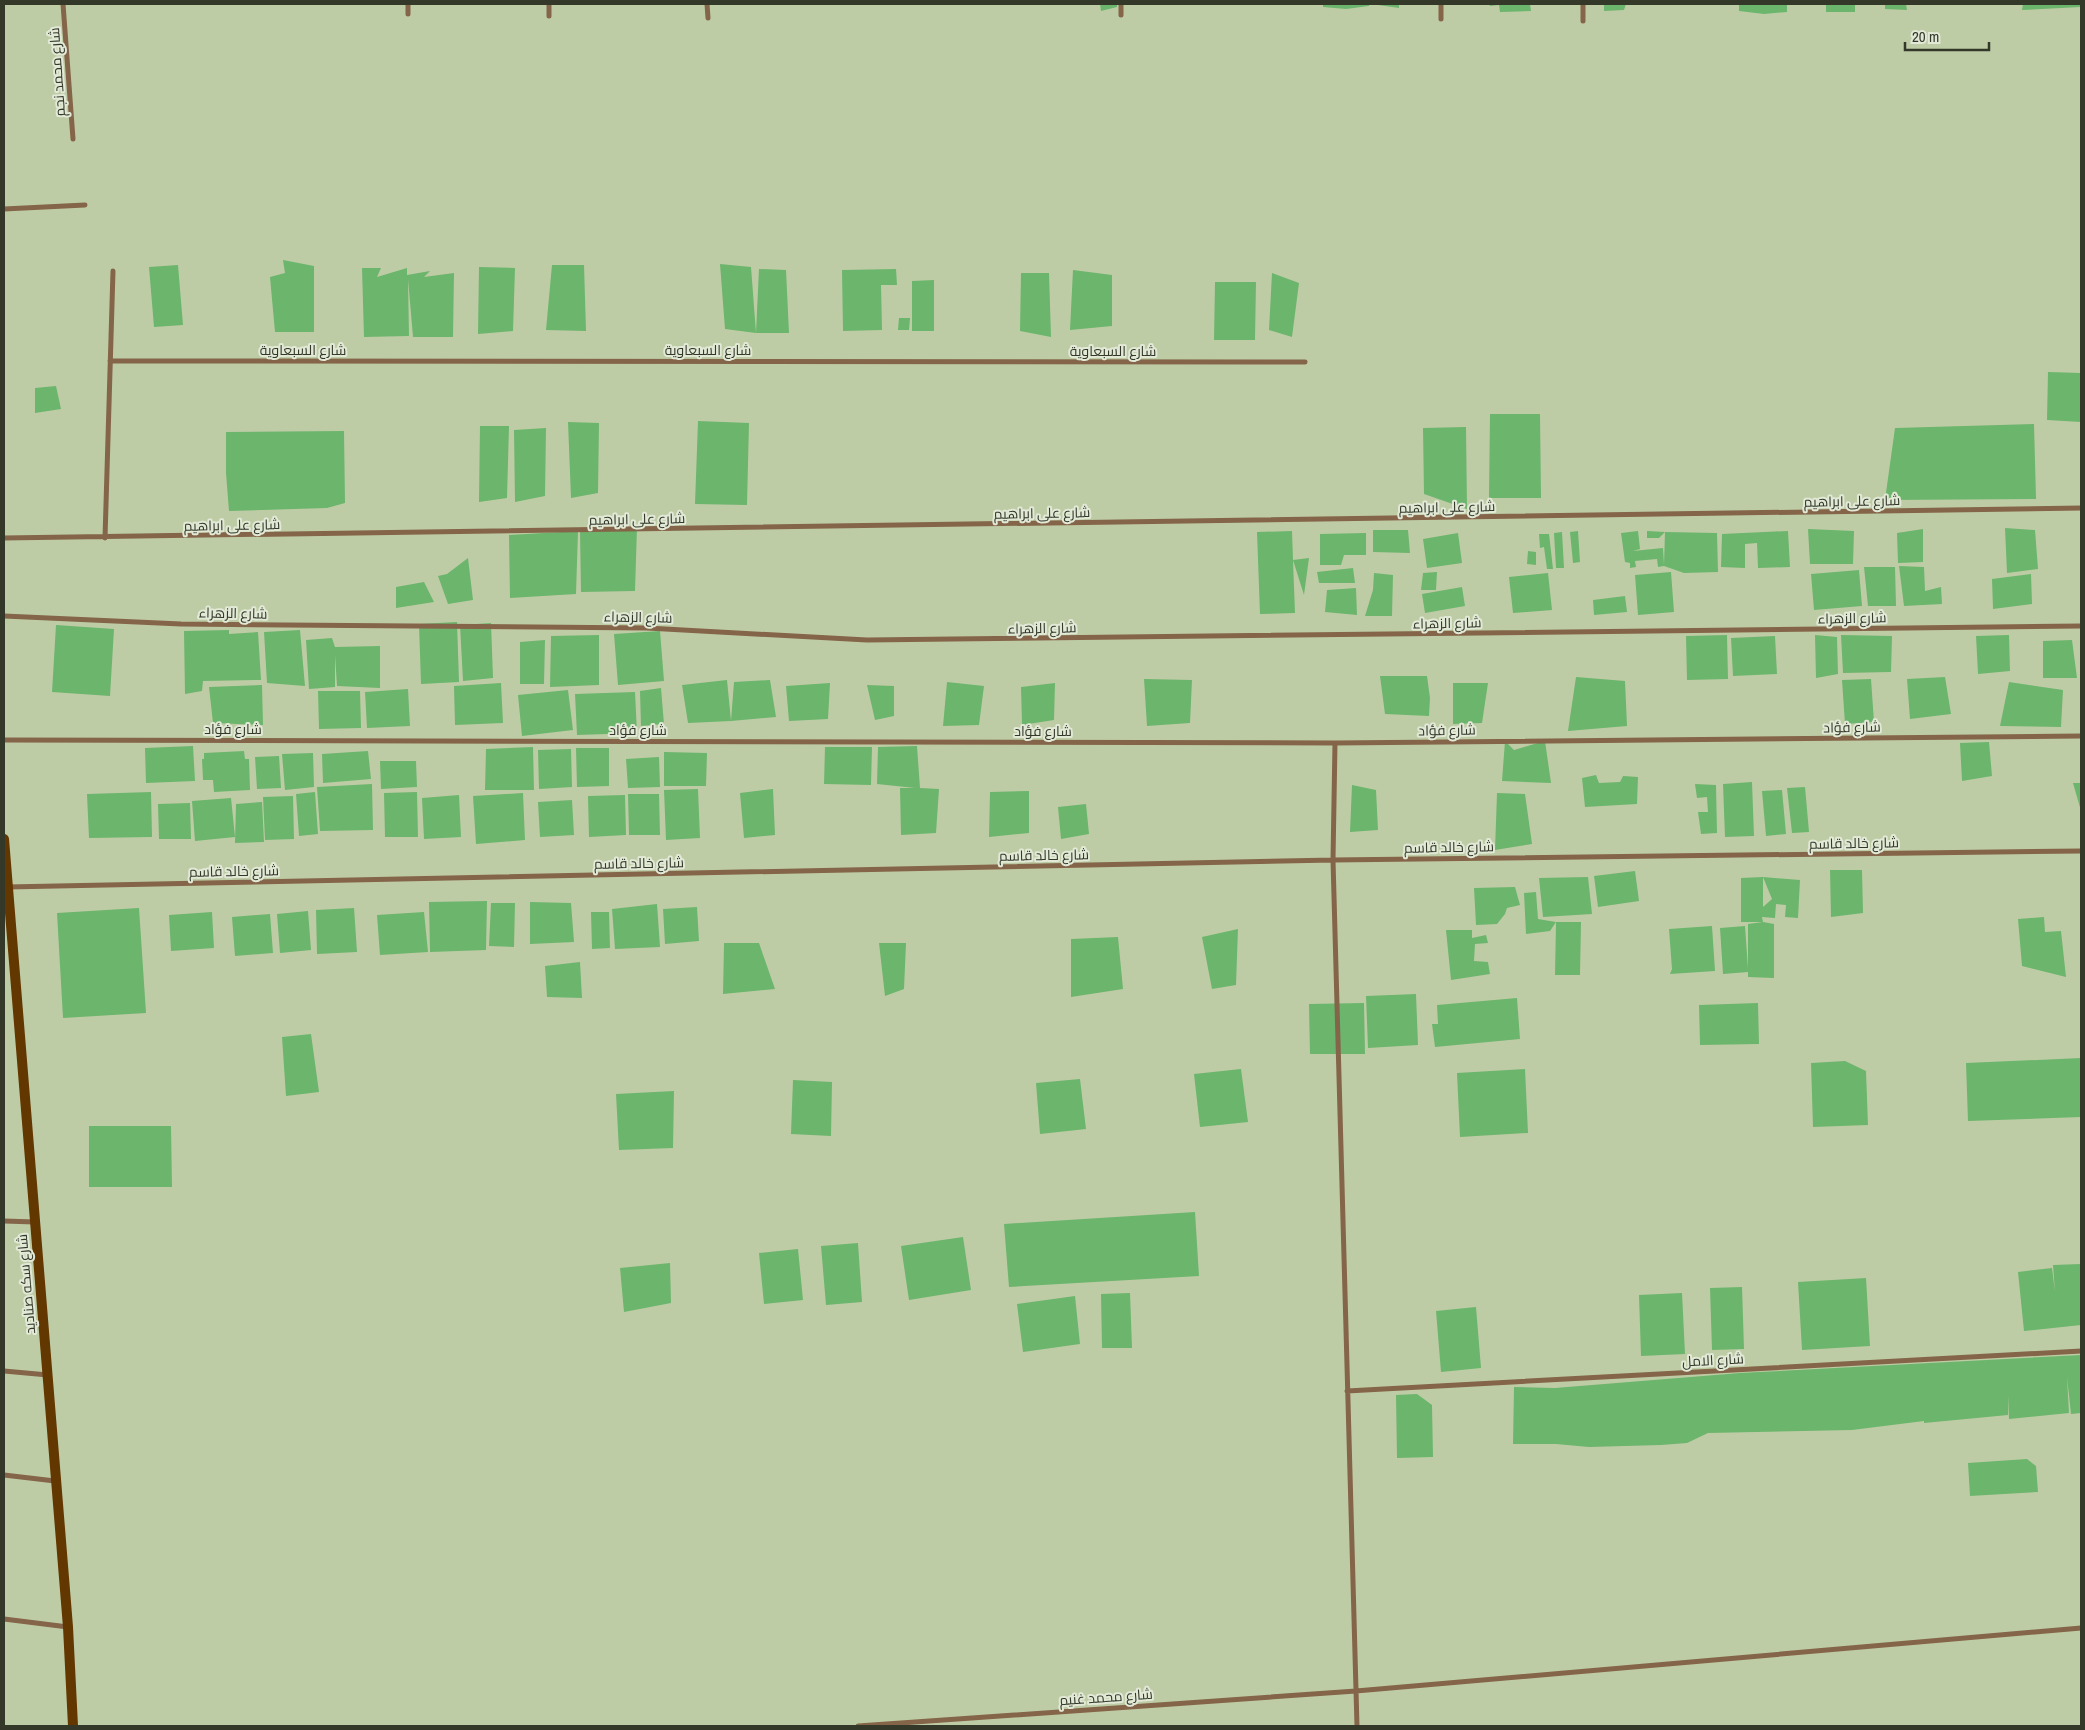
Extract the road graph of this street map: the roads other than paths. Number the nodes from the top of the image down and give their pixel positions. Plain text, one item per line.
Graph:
1 (63, 4) edge
2 (408, 4) edge
3 (549, 4) edge
4 (707, 4) edge
5 (1121, 4) edge
6 (1441, 4) edge
7 (1583, 4) edge
8 (408, 14) dead end
9 (1121, 15) dead end
10 (549, 16) dead end
11 (708, 18) dead end
12 (1441, 19) dead end
13 (1583, 21) dead end
14 (72, 139) dead end
15 (85, 204) dead end
16 (4, 209) edge
17 (113, 272) dead end
18 (110, 361) junction
19 (1305, 362) dead end
20 (2081, 508) edge
21 (4, 538) edge
22 (105, 538) junction
23 (4, 616) edge
24 (2081, 626) edge
25 (2081, 736) edge
26 (4, 740) edge
27 (1335, 743) junction
28 (4, 839) edge
29 (2081, 851) edge
30 (1333, 860) junction
31 (7, 888) junction
32 (4, 1221) edge
33 (35, 1222) junction
34 (2081, 1351) edge
35 (4, 1371) edge
36 (48, 1375) junction
37 (1346, 1391) junction
38 (4, 1475) edge
39 (55, 1481) junction
40 (4, 1619) edge
41 (68, 1627) junction
42 (2081, 1628) edge
43 (1356, 1691) junction
44 (73, 1726) edge
45 (858, 1726) edge
46 (1357, 1726) edge

1 - 14 street, شارع محمد نجم
2 - 8 street
3 - 10 street
4 - 11 street
5 - 9 street
6 - 12 street
7 - 13 street
15 - 16 street
17 - 18 street
18 - 19 street, شارع السبعاوية
18 - 22 street
20 - 22 street, شارع على ابراهيم
21 - 22 street, شارع على ابراهيم
23 - 24 street, شارع الزهراء
25 - 27 street, شارع فؤاد
26 - 27 street, شارع فؤاد
27 - 30 street
28 - 31 street, شارع سكه صناديد
29 - 30 street, شارع خالد قاسم
30 - 31 street, شارع خالد قاسم
30 - 37 street
31 - 33 street, شارع سكه صناديد
32 - 33 street
33 - 36 street, شارع سكه صناديد
34 - 37 street, شارع الامل
35 - 36 street
36 - 39 street, شارع سكه صناديد
37 - 43 street
38 - 39 street
39 - 41 street, شارع سكه صناديد
40 - 41 street
41 - 44 street, شارع سكه صناديد
42 - 43 street, شارع محمد غنيم
43 - 45 street, شارع محمد غنيم
43 - 46 street

